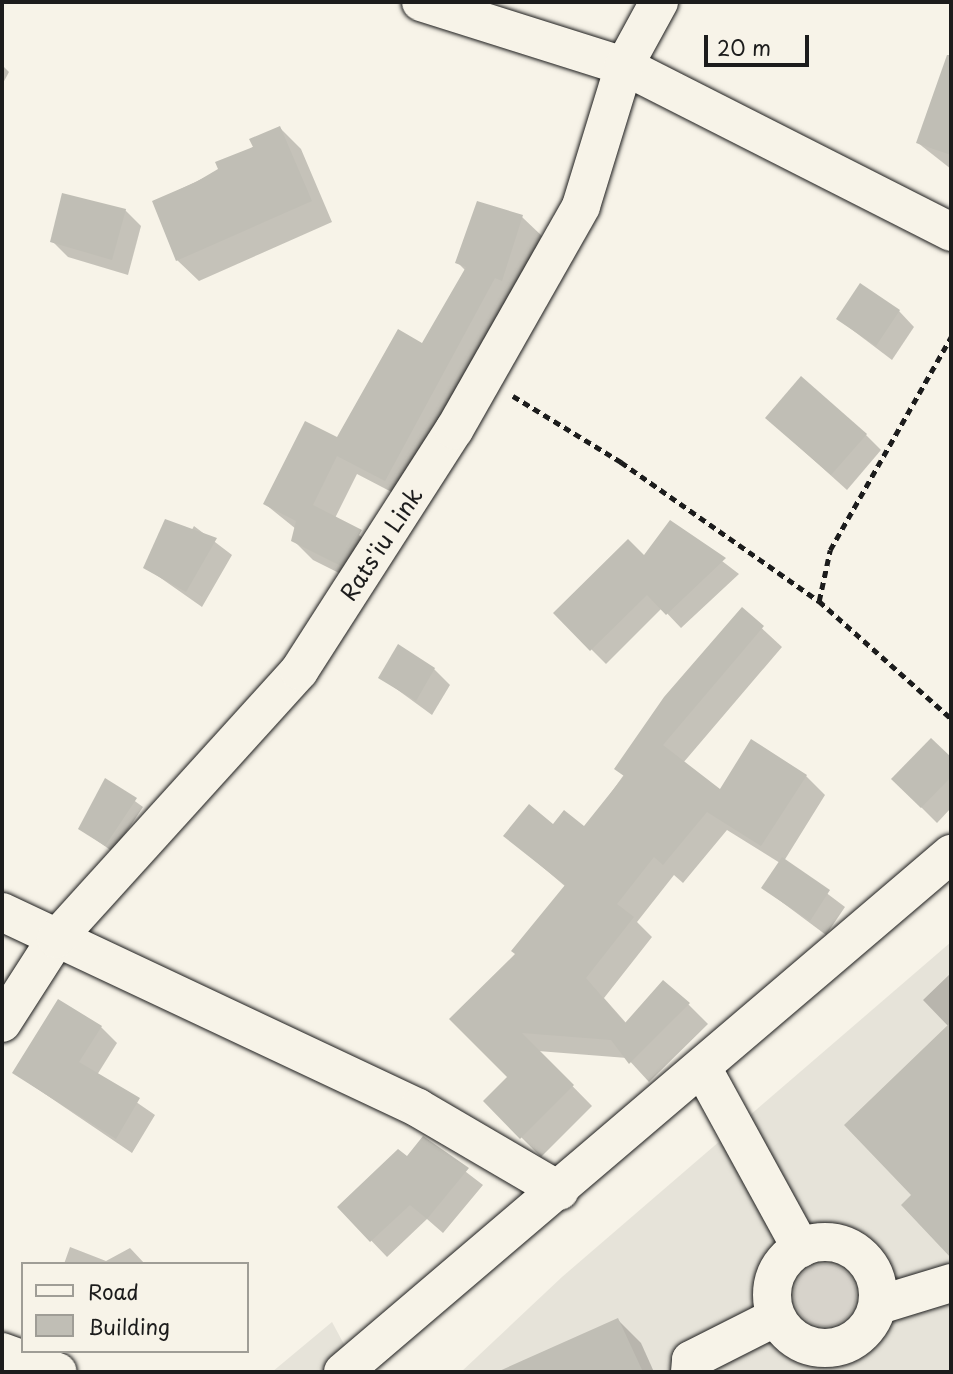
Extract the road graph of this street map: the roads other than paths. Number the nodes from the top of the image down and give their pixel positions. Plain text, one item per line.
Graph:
1 (421, 2) edge
2 (659, 2) edge
3 (624, 66) junction
4 (951, 232) edge
5 (951, 854) edge
6 (2, 912) edge
7 (56, 939) junction
8 (2, 1023) edge
9 (704, 1071) junction
10 (560, 1191) junction
11 (801, 1248) junction
12 (951, 1283) edge
13 (878, 1305) junction
14 (776, 1317) junction
15 (2, 1352) edge
16 (58, 1372) edge
17 (343, 1372) edge
18 (690, 1372) edge

1 - 3 street
2 - 3 street, Rats'iu Link
3 - 4 street
3 - 7 street, Rats'iu Link
5 - 9 street
6 - 7 street
7 - 8 street, Rats'iu Link
7 - 10 street
9 - 10 street
9 - 11 street
10 - 17 street
11 - 13 street
11 - 14 street
12 - 13 street
13 - 14 street
14 - 18 street
15 - 16 street

